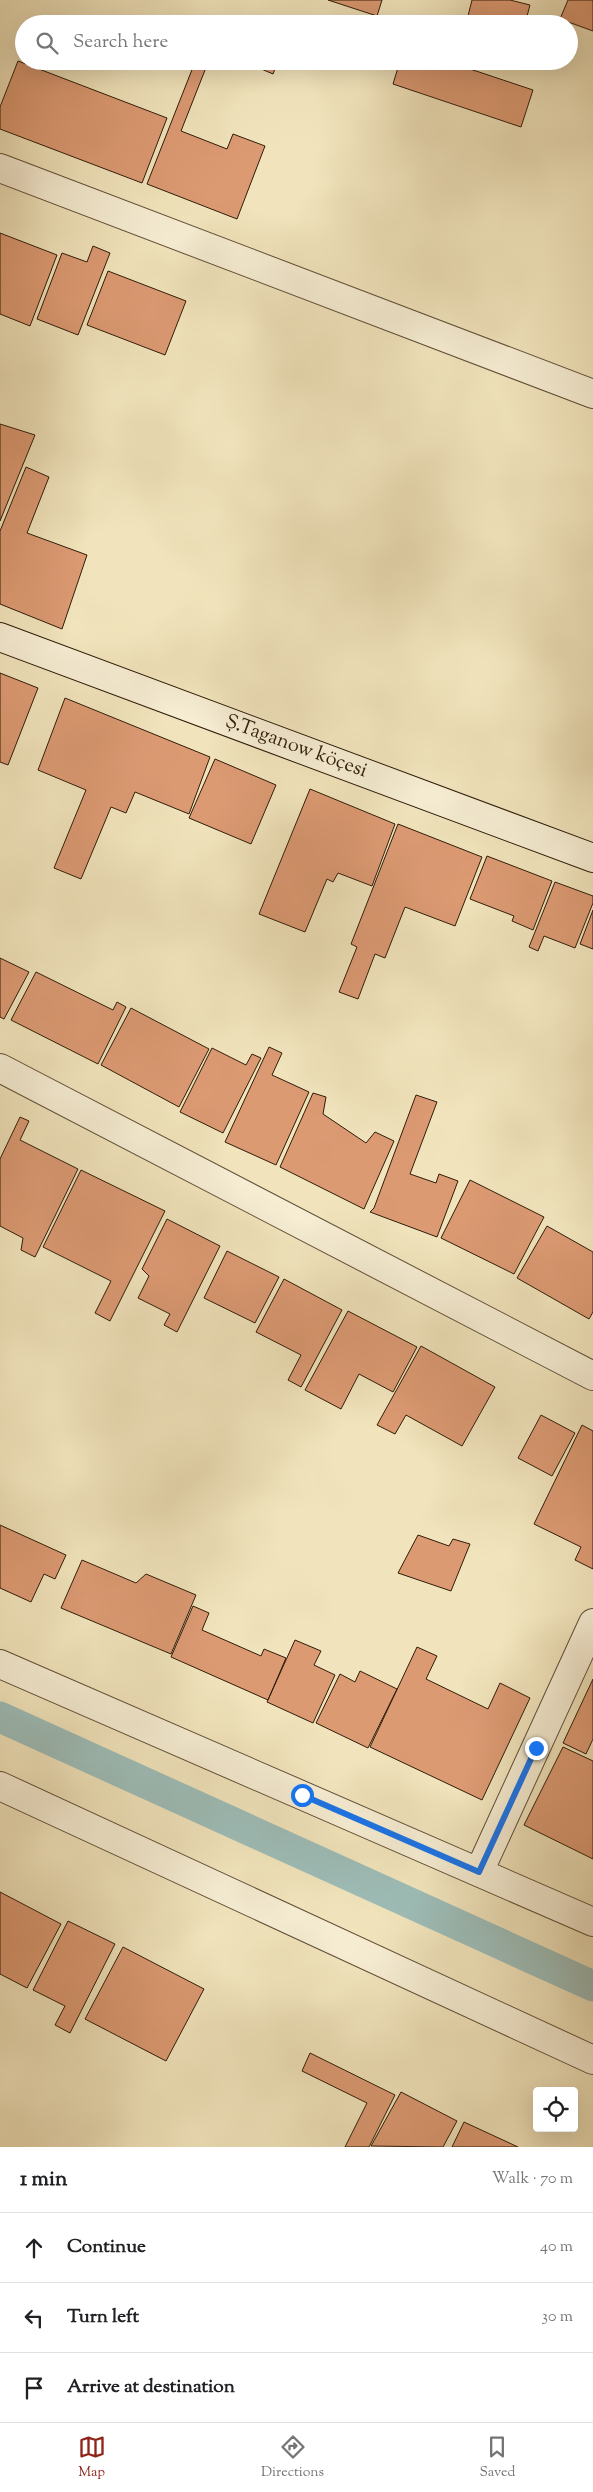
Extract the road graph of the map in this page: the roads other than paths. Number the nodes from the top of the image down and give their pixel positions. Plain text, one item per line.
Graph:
1 (0, 168) edge
2 (593, 394) edge
3 (0, 637) edge
4 (593, 858) edge
5 (0, 1068) edge
6 (593, 1376) edge
7 (593, 1623) edge
8 (0, 1664) edge
9 (0, 1786) edge
10 (479, 1872) junction
11 (593, 1922) edge
12 (593, 2060) edge

1 - 2 street
3 - 4 street, Ş.Taganow köçesi
5 - 6 street
7 - 10 street
8 - 10 street
9 - 12 street
10 - 11 street

